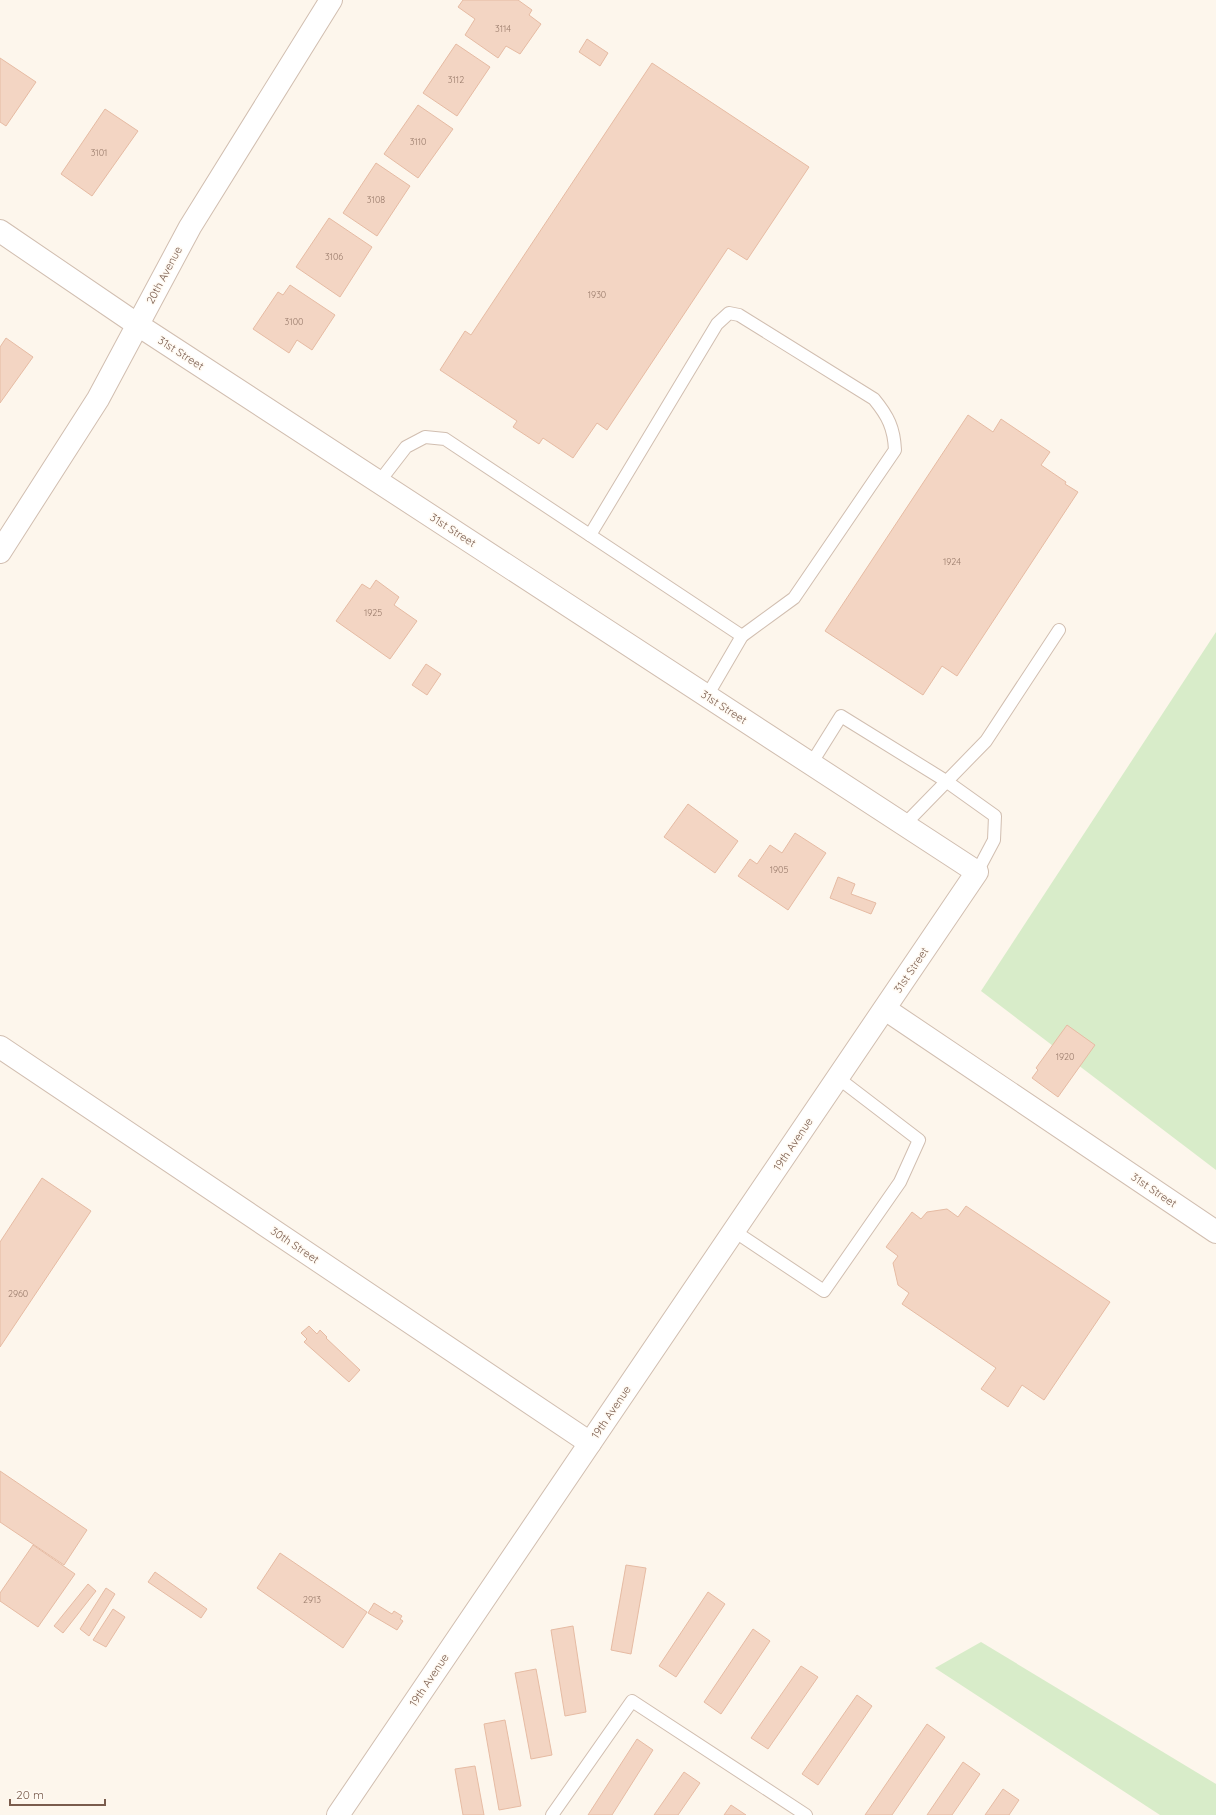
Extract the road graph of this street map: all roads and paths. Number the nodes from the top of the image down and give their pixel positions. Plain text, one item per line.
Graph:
1 (331, 0) edge
2 (0, 231) edge
3 (138, 325) junction
4 (379, 482) junction
5 (590, 535) junction
6 (0, 552) edge
7 (1058, 630) dead end
8 (742, 636) junction
9 (707, 696) junction
10 (811, 764) junction
11 (946, 781) junction
12 (904, 825) junction
13 (977, 872) junction
14 (885, 1009) junction
15 (0, 1047) edge
16 (838, 1078) junction
17 (734, 1230) junction
18 (1216, 1232) edge
19 (590, 1443) junction
20 (338, 1815) edge
21 (552, 1815) edge
22 (806, 1815) edge

1 - 3 street, 20th Avenue
2 - 3 street, 31st Street
3 - 4 street, 31st Street
3 - 6 street, 20th Avenue
4 - 5 lane
4 - 9 street, 31st Street
5 - 8 lane
5 - 8 lane
7 - 11 lane
8 - 9 lane
9 - 10 street, 31st Street
10 - 11 lane
10 - 12 street, 31st Street
11 - 12 lane
11 - 13 lane
12 - 13 street, 31st Street
13 - 14 street, 31st Street
14 - 16 street, 19th Avenue
14 - 18 street, 31st Street
15 - 19 street, 30th Street
16 - 17 street, 19th Avenue
16 - 17 lane
17 - 19 street, 19th Avenue
19 - 20 street, 19th Avenue
21 - 22 lane

